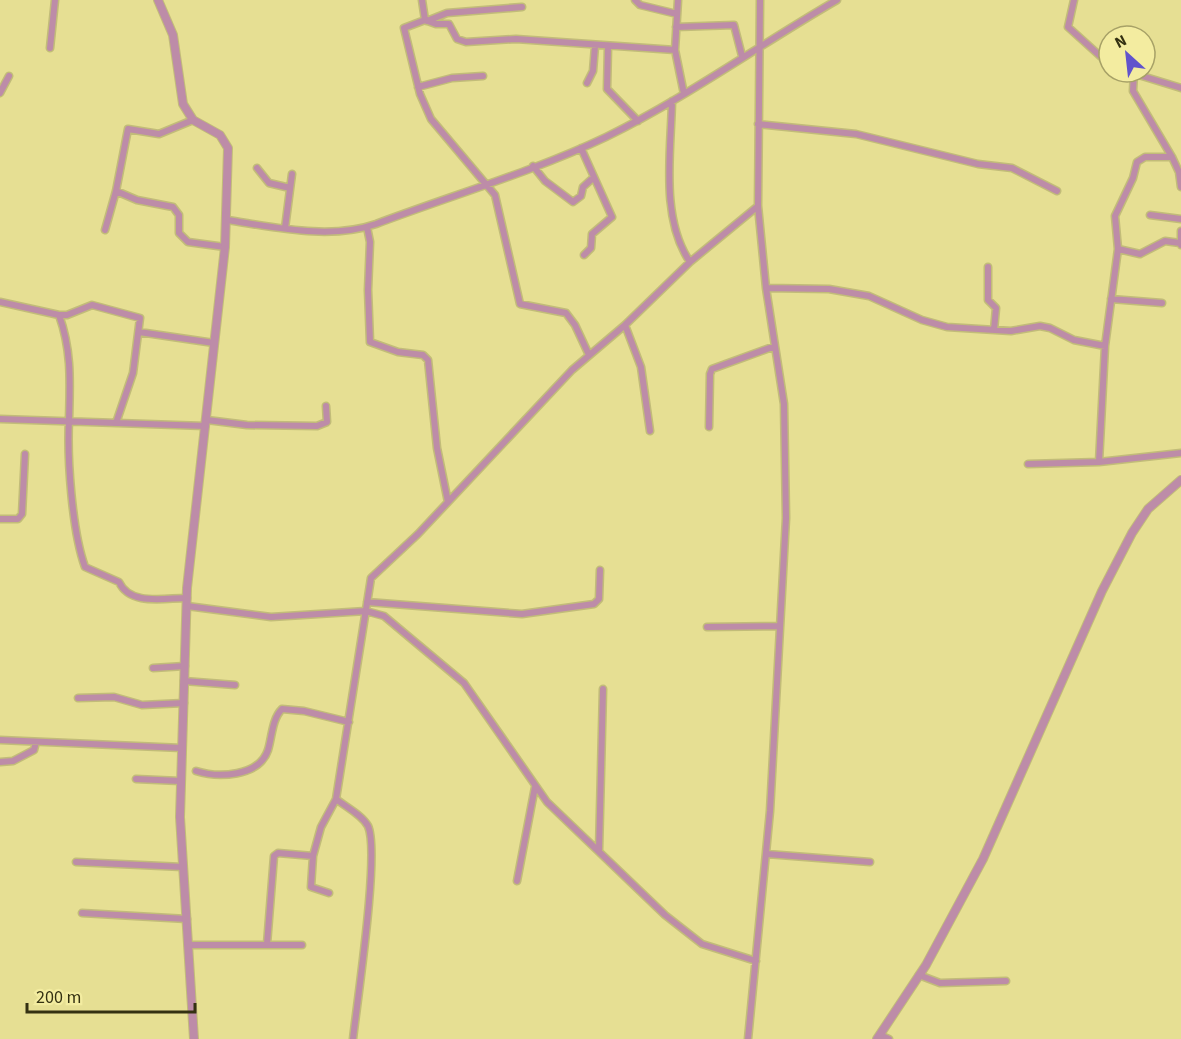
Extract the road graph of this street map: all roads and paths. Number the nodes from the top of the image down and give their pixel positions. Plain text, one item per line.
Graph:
1 (55, 0) edge
2 (158, 0) edge
3 (422, 0) edge
4 (635, 0) edge
5 (678, 0) edge
6 (760, 0) edge
7 (837, 0) edge
8 (1074, 0) edge
9 (522, 7) dead end
10 (677, 14) junction
11 (426, 20) junction
12 (676, 27) junction
13 (758, 45) junction
14 (595, 46) junction
15 (608, 47) junction
16 (50, 48) dead end
17 (675, 50) junction
18 (1097, 53) edge
19 (742, 56) junction
20 (9, 76) dead end
21 (483, 76) dead end
22 (1157, 81) edge
23 (587, 83) dead end
24 (1132, 84) edge
25 (418, 87) junction
26 (1181, 88) edge
27 (0, 93) edge
28 (684, 94) junction
29 (672, 101) junction
30 (193, 120) junction
31 (638, 121) junction
32 (758, 124) junction
33 (581, 148) junction
34 (1172, 157) junction
35 (533, 166) junction
36 (257, 168) dead end
37 (292, 174) dead end
38 (594, 177) junction
39 (484, 184) junction
40 (1181, 187) edge
41 (290, 188) junction
42 (116, 191) junction
43 (1057, 191) dead end
44 (758, 206) junction
45 (1150, 215) dead end
46 (1181, 219) edge
47 (227, 220) junction
48 (367, 227) junction
49 (285, 228) junction
50 (105, 230) dead end
51 (1181, 231) edge
52 (1180, 244) edge
53 (225, 247) junction
54 (1118, 249) junction
55 (584, 255) dead end
56 (690, 262) junction
57 (988, 267) dead end
58 (766, 288) junction
59 (1111, 298) junction
60 (0, 302) edge
61 (1162, 303) dead end
62 (59, 315) junction
63 (626, 325) junction
64 (994, 330) junction
65 (140, 332) junction
66 (214, 343) junction
67 (776, 346) junction
68 (1105, 346) junction
69 (589, 355) junction
70 (326, 406) dead end
71 (0, 419) edge
72 (68, 422) junction
73 (116, 423) junction
74 (206, 423) junction
75 (709, 427) dead end
76 (650, 431) dead end
77 (1181, 453) edge
78 (25, 454) dead end
79 (1099, 462) junction
80 (1028, 464) dead end
81 (1181, 480) edge
82 (448, 502) junction
83 (0, 519) edge
84 (600, 570) dead end
85 (187, 602) junction
86 (368, 602) junction
87 (366, 611) junction
88 (707, 627) dead end
89 (779, 627) junction
90 (185, 666) junction
91 (153, 668) dead end
92 (184, 681) junction
93 (235, 685) dead end
94 (603, 689) dead end
95 (78, 698) dead end
96 (184, 703) junction
97 (349, 722) junction
98 (0, 740) edge
99 (36, 742) junction
100 (182, 748) junction
101 (0, 762) edge
102 (196, 771) dead end
103 (136, 779) dead end
104 (180, 781) junction
105 (535, 787) junction
106 (336, 799) junction
107 (599, 851) junction
108 (767, 854) junction
109 (313, 856) junction
110 (76, 862) dead end
111 (870, 862) dead end
112 (183, 867) junction
113 (517, 881) dead end
114 (329, 893) dead end
115 (81, 913) dead end
116 (187, 920) junction
117 (267, 944) junction
118 (188, 945) junction
119 (302, 945) dead end
120 (756, 961) junction
121 (919, 975) junction
122 (1006, 981) dead end
123 (878, 1037) edge
124 (194, 1039) edge
125 (354, 1039) edge
126 (748, 1039) edge
127 (889, 1039) edge

1 - 16 street
2 - 30 street
3 - 11 street
4 - 10 street
5 - 10 street
6 - 13 street
7 - 13 street
8 - 18 street
9 - 11 street
10 - 12 street
11 - 14 street
11 - 25 street
12 - 17 street
12 - 19 street
13 - 19 street
13 - 32 street
14 - 15 street
14 - 23 street
15 - 17 street
15 - 31 street
17 - 28 street
19 - 28 street
20 - 27 street
21 - 25 street
22 - 26 street
24 - 34 street
25 - 39 street
28 - 29 street
29 - 31 street
29 - 56 street
30 - 42 street
30 - 47 street
31 - 33 street
32 - 43 street
32 - 44 street
33 - 35 street
33 - 38 street
34 - 40 street
34 - 54 street
35 - 38 street
35 - 39 street
36 - 41 street
37 - 41 street
38 - 55 street
39 - 48 street
39 - 69 street
41 - 49 street
42 - 50 street
42 - 53 street
44 - 56 street
44 - 58 street
45 - 46 street
47 - 49 street
47 - 53 street
48 - 49 street
48 - 82 street
51 - 52 street
52 - 54 street
53 - 66 street
54 - 59 street
56 - 63 street
57 - 64 street
58 - 64 street
58 - 67 street
59 - 61 street
59 - 68 street
60 - 62 street
62 - 65 street
62 - 72 street
63 - 69 street
63 - 76 street
64 - 68 street
65 - 66 street
65 - 73 street
66 - 74 street
67 - 75 street
67 - 89 street
68 - 79 street
69 - 82 street
70 - 74 street
71 - 72 street
72 - 73 street
72 - 85 street
73 - 74 street
74 - 85 street
77 - 79 street
78 - 83 street
79 - 80 street
81 - 121 street
82 - 86 street
84 - 86 street
85 - 87 street
85 - 90 street
86 - 87 street
87 - 97 street
87 - 105 street
88 - 89 street
89 - 108 street
90 - 91 street
90 - 92 street
92 - 93 street
92 - 96 street
94 - 107 street
95 - 96 street
96 - 100 street
97 - 102 street
97 - 106 street
98 - 99 street
99 - 100 street
99 - 101 street
100 - 104 street
103 - 104 street
104 - 112 street
105 - 107 street
105 - 113 street
106 - 109 street
106 - 125 street
107 - 120 street
108 - 111 street
108 - 120 street
109 - 114 street
109 - 117 street
110 - 112 street
112 - 116 street
115 - 116 street
116 - 118 street
117 - 118 street
117 - 119 street
118 - 124 street
120 - 126 street
121 - 122 street
121 - 123 street
123 - 127 street

